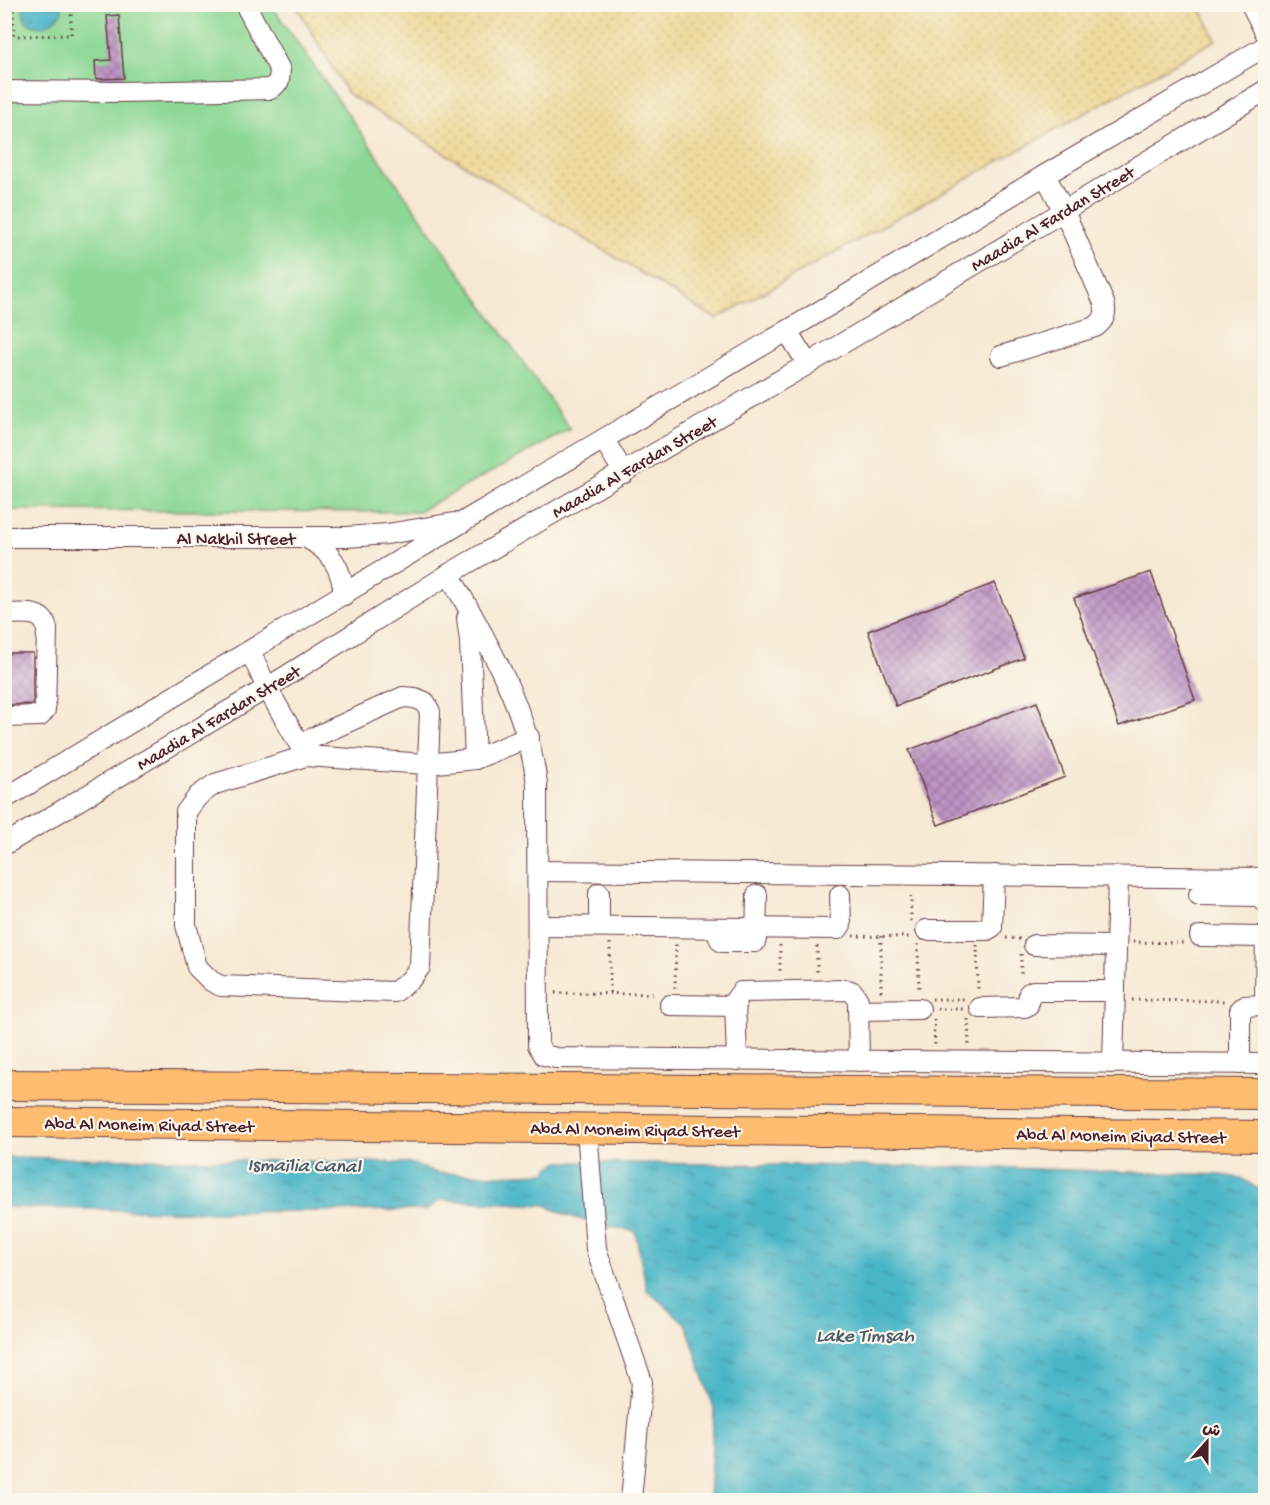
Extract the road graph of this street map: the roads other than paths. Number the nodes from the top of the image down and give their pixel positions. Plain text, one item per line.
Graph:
1 (245, 4) edge
2 (1251, 4) edge
3 (1266, 34) edge
4 (1266, 46) edge
5 (1266, 90) edge
6 (4, 92) edge
7 (1045, 175) junction
8 (1064, 211) junction
9 (788, 331) junction
10 (1001, 356) dead end
11 (808, 364) junction
12 (604, 440) junction
13 (624, 473) junction
14 (465, 520) junction
15 (4, 537) edge
16 (307, 538) junction
17 (449, 574) junction
18 (344, 596) junction
19 (464, 601) junction
20 (4, 614) edge
21 (250, 651) junction
22 (267, 688) junction
23 (4, 717) edge
24 (528, 736) junction
25 (303, 750) junction
26 (475, 759) junction
27 (428, 764) junction
28 (4, 799) edge
29 (4, 845) edge
30 (538, 871) junction
31 (994, 875) junction
32 (1118, 877) junction
33 (1266, 878) edge
34 (599, 893) dead end
35 (757, 895) dead end
36 (840, 895) dead end
37 (1199, 895) dead end
38 (1266, 903) edge
39 (538, 926) junction
40 (604, 926) junction
41 (756, 928) junction
42 (918, 935) road end
43 (1265, 935) edge
44 (1200, 936) dead end
45 (1265, 944) edge
46 (1034, 945) dead end
47 (1116, 946) junction
48 (1115, 995) junction
49 (669, 998) road end
50 (927, 1003) road end
51 (858, 1005) junction
52 (975, 1005) road end
53 (736, 1006) junction
54 (737, 1060) junction
55 (859, 1061) junction
56 (1113, 1063) junction
57 (1240, 1064) junction
58 (1266, 1064) edge
59 (4, 1085) edge
60 (516, 1088) junction
61 (1266, 1094) edge
62 (4, 1122) edge
63 (515, 1128) junction
64 (587, 1129) junction
65 (1266, 1136) edge
66 (631, 1500) edge

1 - 6 street
2 - 3 street
4 - 7 street, Maadia Al Fardan Street
5 - 8 street, Maadia Al Fardan Street
7 - 8 street
7 - 9 street, Maadia Al Fardan Street
8 - 10 street
8 - 11 street, Maadia Al Fardan Street
9 - 11 street
9 - 12 street, Maadia Al Fardan Street
11 - 13 street, Maadia Al Fardan Street
12 - 13 street
12 - 14 street, Maadia Al Fardan Street
13 - 17 street, Maadia Al Fardan Street
14 - 16 street, Al Nakhil Street
14 - 18 street, Maadia Al Fardan Street
15 - 16 street, Al Nakhil Street
16 - 18 street
17 - 19 street
17 - 22 street, Maadia Al Fardan Street
18 - 21 street, Maadia Al Fardan Street
19 - 24 street
19 - 26 street
20 - 23 street
21 - 22 street
21 - 28 street, Maadia Al Fardan Street
22 - 25 street
22 - 29 street, Maadia Al Fardan Street
24 - 26 street
24 - 30 street
25 - 27 street
25 - 27 street
25 - 27 street
26 - 27 street
30 - 31 street
30 - 39 street
31 - 32 street
31 - 42 street
32 - 33 street
32 - 47 street
34 - 40 street
35 - 41 street
36 - 41 street
37 - 38 street
39 - 40 street
39 - 54 street
40 - 41 street
43 - 44 street
43 - 45 street
45 - 57 street
46 - 47 street
47 - 48 street
48 - 52 street
48 - 56 street
49 - 53 street
50 - 51 street
51 - 53 street
51 - 55 street
53 - 54 street
54 - 55 street
55 - 56 street
56 - 57 street
57 - 58 street
59 - 60 highway, Abd Al Moneim Riyad Street
60 - 61 highway, Abd Al Moneim Riyad Street
60 - 63 highway
62 - 63 highway, Abd Al Moneim Riyad Street
63 - 64 highway, Abd Al Moneim Riyad Street
64 - 65 highway, Abd Al Moneim Riyad Street
64 - 66 street

